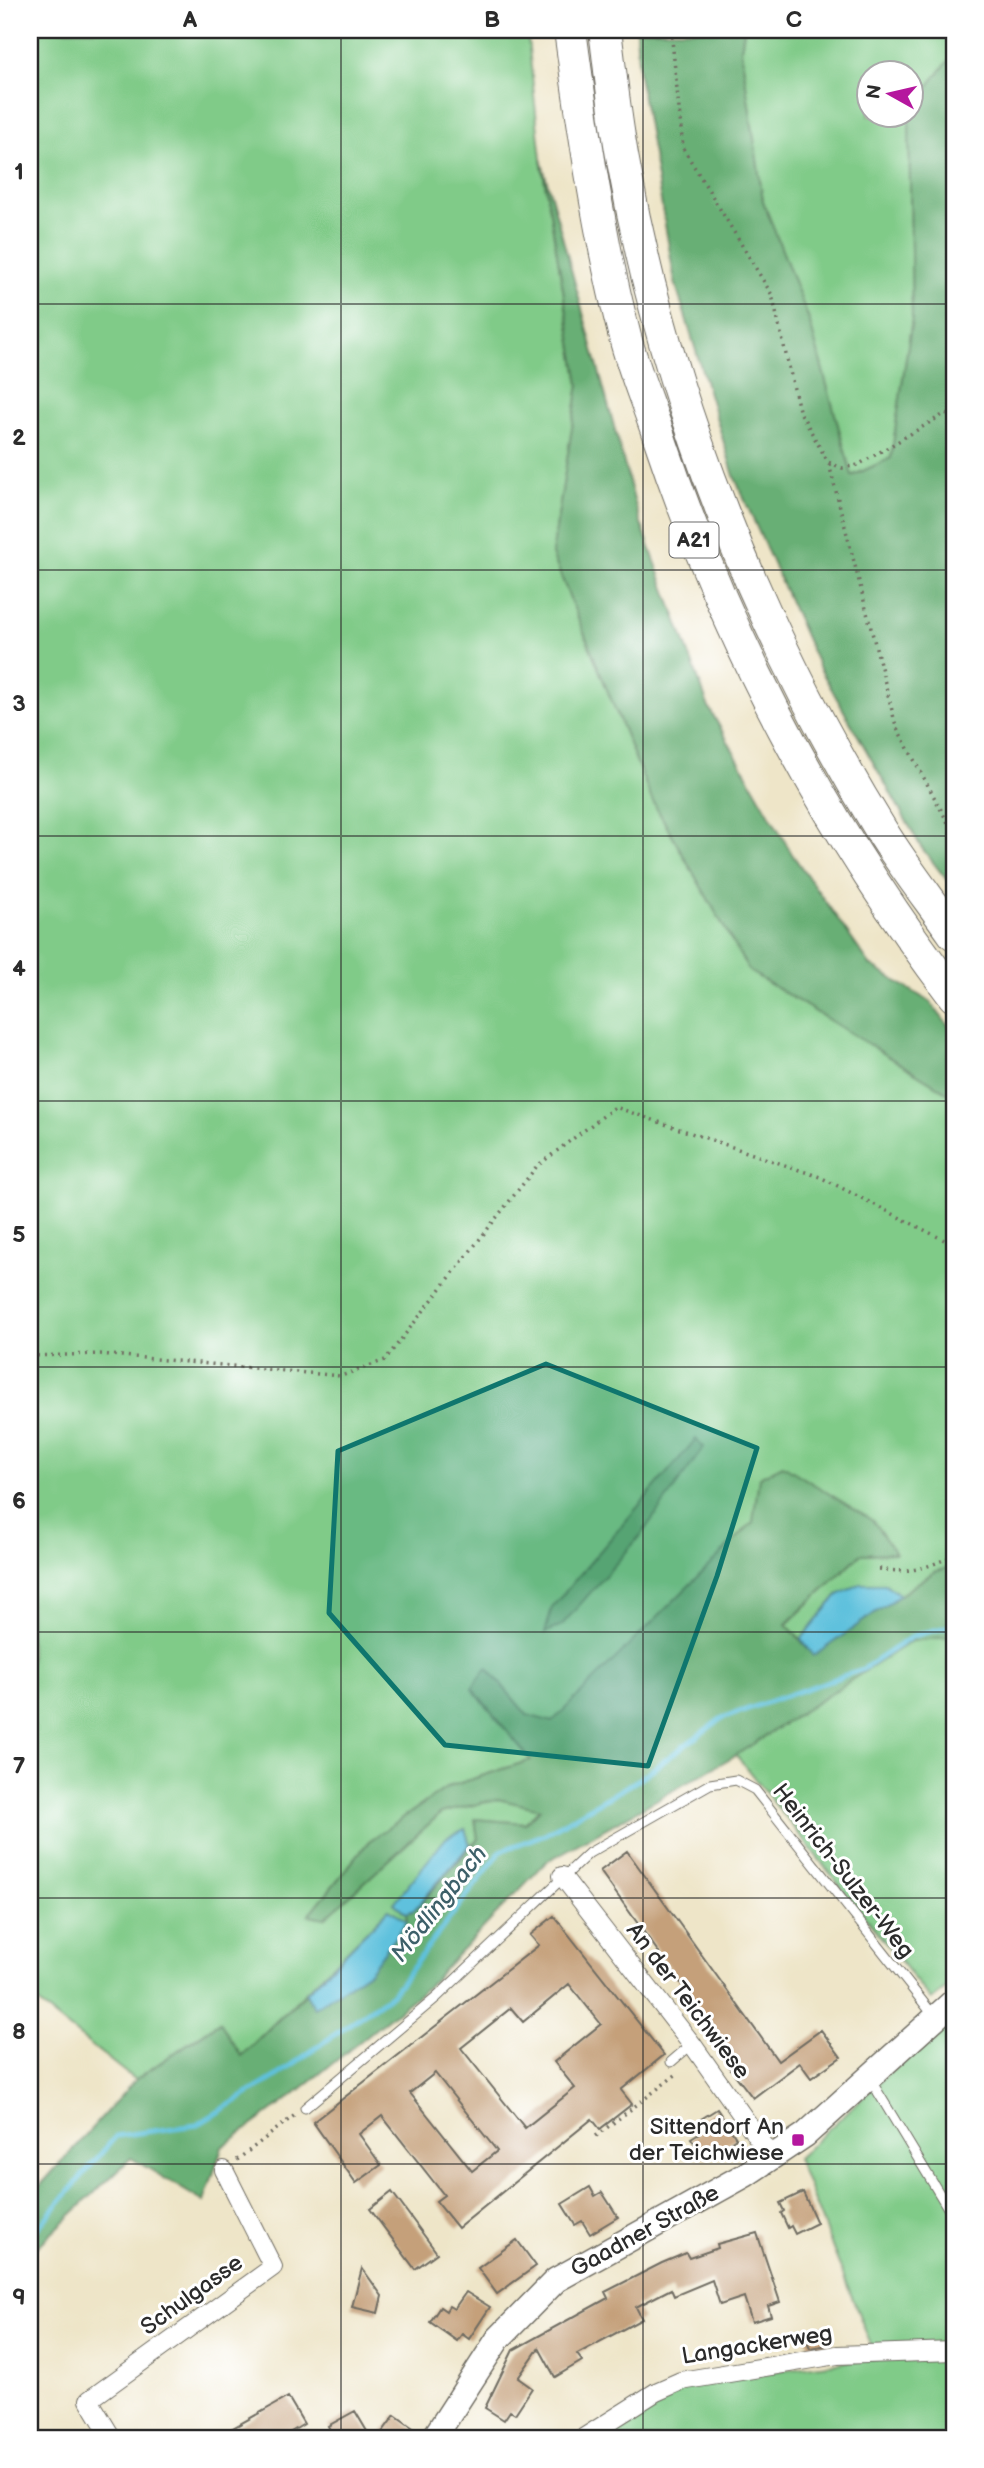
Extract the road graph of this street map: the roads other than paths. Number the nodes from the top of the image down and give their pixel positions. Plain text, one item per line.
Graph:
1 (570, 30) edge
2 (605, 30) edge
3 (954, 934) edge
4 (954, 996) edge
5 (562, 1875) junction
6 (954, 2001) edge
7 (935, 2018) junction
8 (697, 2050) junction
9 (671, 2062) dead end
10 (870, 2078) junction
11 (305, 2108) road end
12 (772, 2158) junction
13 (224, 2170) road end
14 (954, 2218) edge
15 (954, 2351) edge
16 (112, 2438) edge
17 (434, 2438) edge
18 (583, 2438) edge

1 - 4 highway, A21
2 - 3 highway, A21
5 - 7 lane, Heinrich-Sulzer-Weg
5 - 8 street, An der Teichwiese
5 - 11 lane, Heinrich-Sulzer-Weg
6 - 7 street, Gaadner Straße
7 - 10 street, Gaadner Straße
8 - 9 lane
8 - 12 street, An der Teichwiese
10 - 12 street, Gaadner Straße
10 - 14 lane
12 - 17 street, Gaadner Straße
13 - 16 street, Schulgasse
15 - 18 street, Langackerweg

